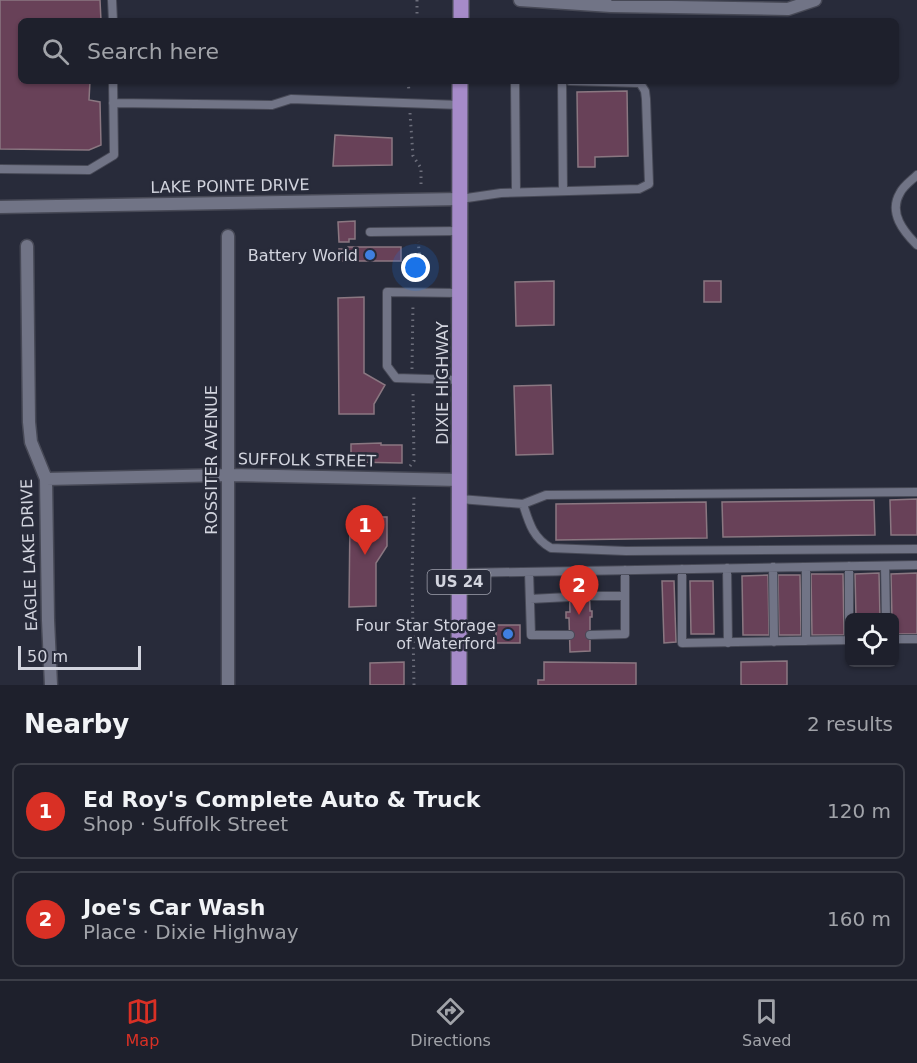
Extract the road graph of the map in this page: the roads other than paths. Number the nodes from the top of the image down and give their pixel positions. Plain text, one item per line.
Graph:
1 (112, 0) edge
2 (461, 0) edge
3 (520, 0) edge
4 (815, 0) edge
5 (113, 18) edge
6 (461, 18) edge
7 (113, 84) edge
8 (460, 84) edge
9 (515, 84) edge
10 (562, 84) edge
11 (641, 84) edge
12 (113, 103) junction
13 (460, 105) junction
14 (0, 169) edge
15 (917, 175) edge
16 (563, 191) junction
17 (516, 192) junction
18 (460, 199) junction
19 (0, 207) edge
20 (460, 231) junction
21 (370, 232) dead end
22 (228, 236) dead end
23 (917, 245) edge
24 (27, 246) dead end
25 (460, 293) junction
26 (460, 380) junction
27 (227, 475) junction
28 (46, 479) junction
29 (460, 480) junction
30 (917, 492) edge
31 (460, 499) junction
32 (523, 504) junction
33 (917, 549) edge
34 (917, 565) edge
35 (849, 566) junction
36 (885, 566) junction
37 (773, 567) junction
38 (806, 567) junction
39 (682, 568) junction
40 (727, 568) junction
41 (625, 570) junction
42 (529, 572) junction
43 (459, 573) junction
44 (589, 596) dead end
45 (625, 596) junction
46 (569, 597) dead end
47 (530, 599) junction
48 (849, 613) edge
49 (886, 613) edge
50 (590, 634) dead end
51 (570, 635) dead end
52 (899, 639) edge
53 (917, 639) edge
54 (845, 640) edge
55 (806, 641) junction
56 (774, 642) junction
57 (728, 643) junction
58 (51, 685) edge
59 (228, 685) edge
60 (459, 685) edge

1 - 5 lane
2 - 6 main road
3 - 4 street
7 - 12 lane
8 - 13 main road, DIXIE HIGHWAY / US 24
9 - 17 lane
10 - 16 lane
11 - 16 lane
12 - 13 lane
12 - 14 lane
13 - 18 main road, DIXIE HIGHWAY / US 24
15 - 23 lane
16 - 17 lane
17 - 18 lane
18 - 19 street, LAKE POINTE DRIVE
18 - 20 main road, DIXIE HIGHWAY / US 24
20 - 21 lane
20 - 25 main road, DIXIE HIGHWAY / US 24
22 - 27 street, ROSSITER AVENUE
24 - 28 street, EAGLE LAKE DRIVE
25 - 26 main road, DIXIE HIGHWAY / US 24
25 - 26 lane
26 - 29 main road, DIXIE HIGHWAY / US 24
27 - 28 street, SUFFOLK STREET
27 - 29 street, SUFFOLK STREET
27 - 59 street, ROSSITER AVENUE
28 - 58 street, EAGLE LAKE DRIVE
29 - 31 main road, DIXIE HIGHWAY / US 24
30 - 32 lane
31 - 32 lane
31 - 43 main road, DIXIE HIGHWAY / US 24
32 - 33 lane
34 - 36 lane
35 - 36 lane
35 - 38 lane
35 - 48 lane
36 - 49 lane
37 - 38 lane
37 - 40 lane
37 - 56 lane
38 - 55 lane
39 - 40 lane
39 - 41 lane
39 - 57 lane
40 - 57 lane
41 - 42 lane
41 - 45 lane
42 - 43 lane
42 - 47 lane
43 - 60 main road, DIXIE HIGHWAY / US 24
44 - 45 lane
45 - 50 lane
46 - 47 lane
47 - 51 lane
52 - 53 lane
54 - 55 lane
55 - 56 lane
56 - 57 lane

